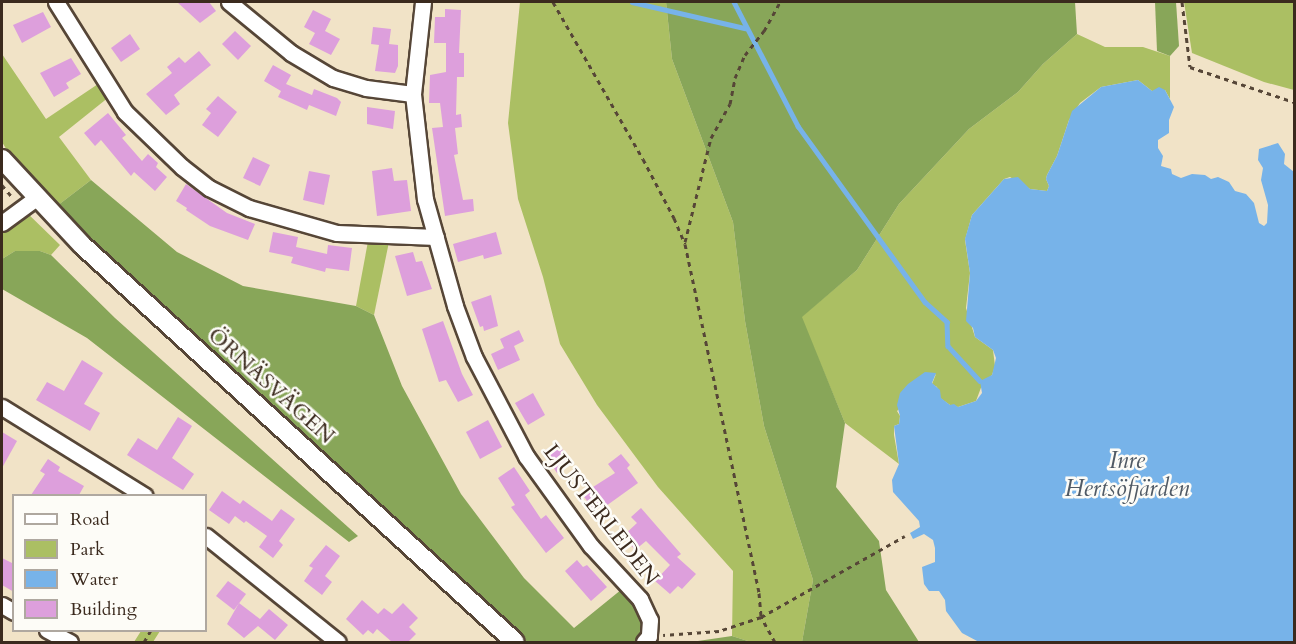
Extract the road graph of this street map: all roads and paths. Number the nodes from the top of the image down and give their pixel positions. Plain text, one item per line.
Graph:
1 (56, 2) edge
2 (229, 2) edge
3 (423, 2) edge
4 (553, 2) edge
5 (780, 2) edge
6 (1182, 2) edge
7 (413, 94) junction
8 (1294, 102) edge
9 (2, 159) edge
10 (36, 198) junction
11 (2, 223) edge
12 (436, 237) junction
13 (685, 244) junction
14 (2, 407) edge
15 (143, 494) edge
16 (905, 536) dead end
17 (207, 538) edge
18 (761, 617) junction
19 (51, 632) edge
20 (647, 639) edge
21 (70, 642) edge
22 (338, 642) edge
23 (515, 642) edge
24 (775, 642) edge

1 - 12 street
2 - 7 street
3 - 7 street, LJUSTERLEDEN
4 - 13 path
5 - 13 path
6 - 8 path
7 - 12 street, LJUSTERLEDEN
9 - 10 street, ÖRNÄSVÄGEN
10 - 11 street
10 - 23 street, ÖRNÄSVÄGEN
12 - 20 street, LJUSTERLEDEN
13 - 18 path
14 - 15 street
16 - 18 path
17 - 22 street
18 - 20 path
18 - 24 path
19 - 21 street

